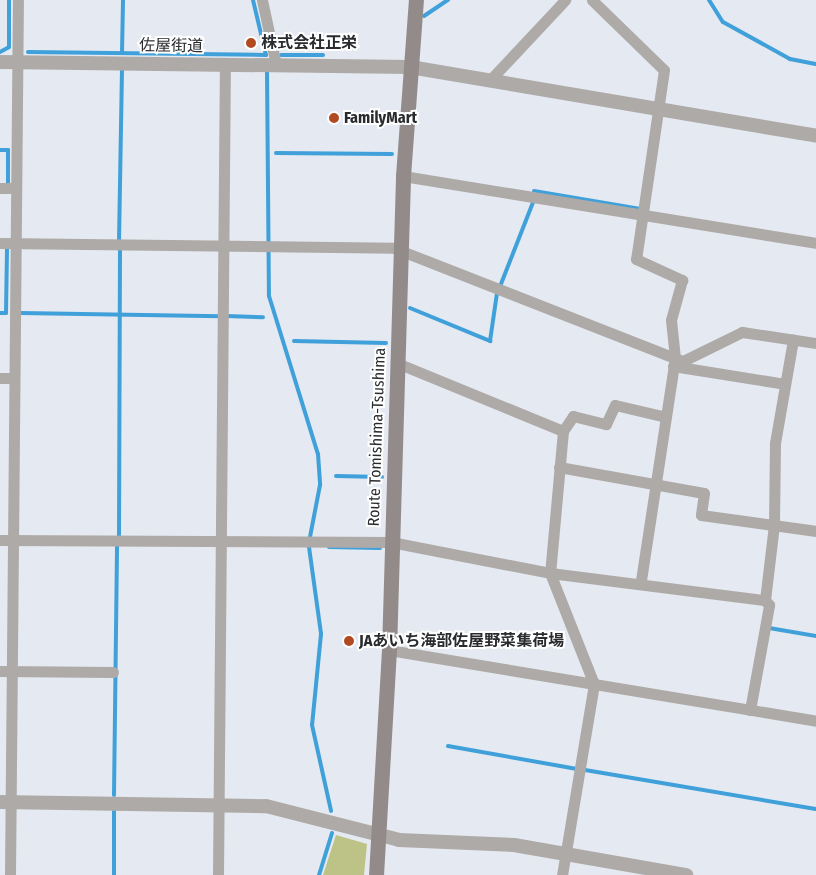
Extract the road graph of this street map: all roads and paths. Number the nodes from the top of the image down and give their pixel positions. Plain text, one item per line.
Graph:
1 (18, 0) edge
2 (262, 0) edge
3 (416, 0) edge
4 (565, 0) edge
5 (592, 0) edge
6 (0, 62) edge
7 (18, 62) junction
8 (225, 64) junction
9 (276, 65) junction
10 (410, 67) junction
11 (490, 80) junction
12 (660, 110) junction
13 (816, 136) edge
14 (403, 176) junction
15 (0, 188) edge
16 (16, 188) junction
17 (643, 213) junction
18 (816, 242) edge
19 (0, 243) edge
20 (15, 244) junction
21 (224, 246) junction
22 (400, 250) junction
23 (793, 340) junction
24 (816, 343) edge
25 (674, 362) junction
26 (397, 363) junction
27 (0, 378) edge
28 (14, 378) junction
29 (785, 384) junction
30 (666, 417) junction
31 (563, 431) junction
32 (560, 466) junction
33 (653, 484) junction
34 (774, 524) junction
35 (816, 532) edge
36 (0, 540) edge
37 (13, 540) junction
38 (221, 541) junction
39 (391, 542) junction
40 (550, 573) junction
41 (641, 581) junction
42 (765, 600) junction
43 (388, 650) junction
44 (6, 671) edge
45 (113, 672) dead end
46 (594, 684) junction
47 (750, 710) junction
48 (816, 721) edge
49 (6, 749) edge
50 (5, 802) edge
51 (219, 805) junction
52 (380, 836) junction
53 (565, 855) junction
54 (7, 870) edge
55 (218, 875) edge
56 (376, 875) edge
57 (562, 875) edge
58 (686, 875) edge

1 - 7 street
2 - 9 street
3 - 10 main road, Route Tomishima-Tsushima
4 - 11 street
5 - 12 street
6 - 7 street, 佐屋街道
7 - 8 street, 佐屋街道
7 - 16 street
8 - 9 street, 佐屋街道
8 - 21 street
9 - 10 street, 佐屋街道
10 - 11 street, 佐屋街道
10 - 14 main road, Route Tomishima-Tsushima
11 - 12 street, 佐屋街道
12 - 13 street, 佐屋街道
12 - 17 street
14 - 17 street
14 - 22 main road, Route Tomishima-Tsushima
15 - 16 street
16 - 20 street
17 - 18 street
17 - 25 street
19 - 20 street
20 - 21 street
20 - 28 street
21 - 22 street
21 - 38 street
22 - 25 street
22 - 26 main road, Route Tomishima-Tsushima
23 - 24 street
23 - 25 street
23 - 29 street
25 - 29 street
25 - 30 street
26 - 31 street
26 - 39 main road, Route Tomishima-Tsushima
27 - 28 street
28 - 37 street
29 - 34 street
30 - 31 street
30 - 33 street
31 - 32 street
32 - 33 street
32 - 40 street
33 - 34 street
33 - 41 street
34 - 35 street
34 - 42 street
36 - 37 street
37 - 38 street
37 - 44 street
38 - 39 street
38 - 51 street
39 - 40 street
39 - 43 main road, Route Tomishima-Tsushima
40 - 41 street
40 - 46 street
41 - 42 street
42 - 47 street
43 - 46 street
43 - 52 main road, Route Tomishima-Tsushima
44 - 45 street
44 - 49 street
46 - 47 street
46 - 53 street
47 - 48 street
49 - 50 street
50 - 51 street
50 - 54 street
51 - 52 street
51 - 55 street
52 - 53 street
52 - 56 main road, Route Tomishima-Tsushima
53 - 57 street
53 - 58 street

